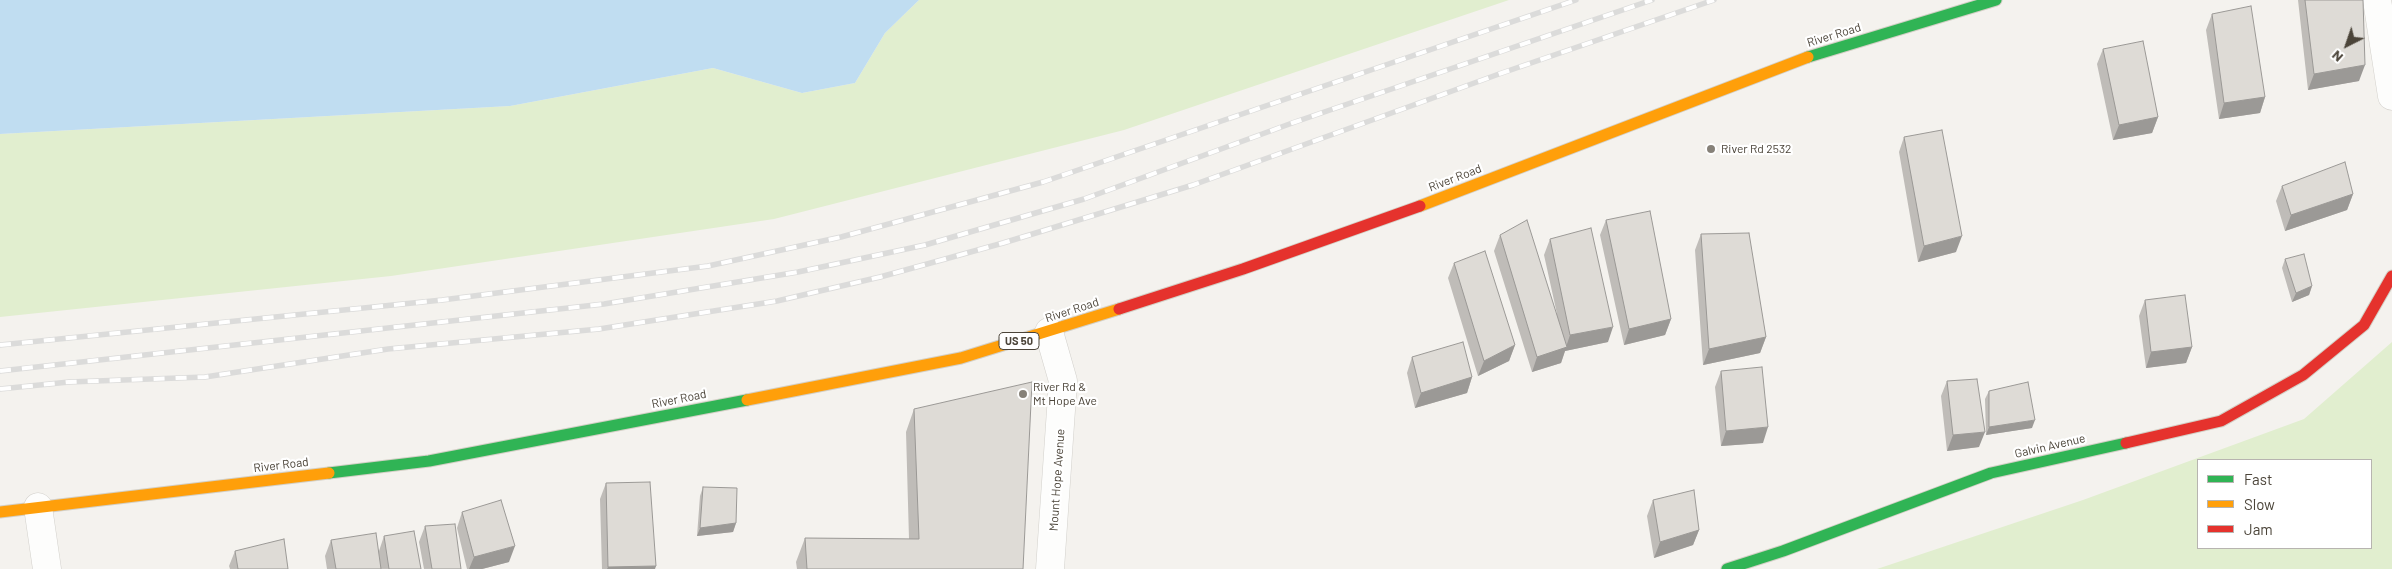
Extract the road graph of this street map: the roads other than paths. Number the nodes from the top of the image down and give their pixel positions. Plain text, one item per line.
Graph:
1 (1996, 0) edge
2 (2377, 0) edge
3 (2392, 96) edge
4 (2392, 276) edge
5 (1049, 332) junction
6 (38, 507) junction
7 (0, 512) edge
8 (47, 569) edge
9 (1050, 569) edge
10 (1727, 569) edge

1 - 5 main road, River Road / US 50
2 - 3 street
4 - 10 main road, Galvin Avenue
5 - 6 main road, River Road / US 50
5 - 9 street, Mount Hope Avenue
6 - 7 main road, River Road / US 50
6 - 8 street

